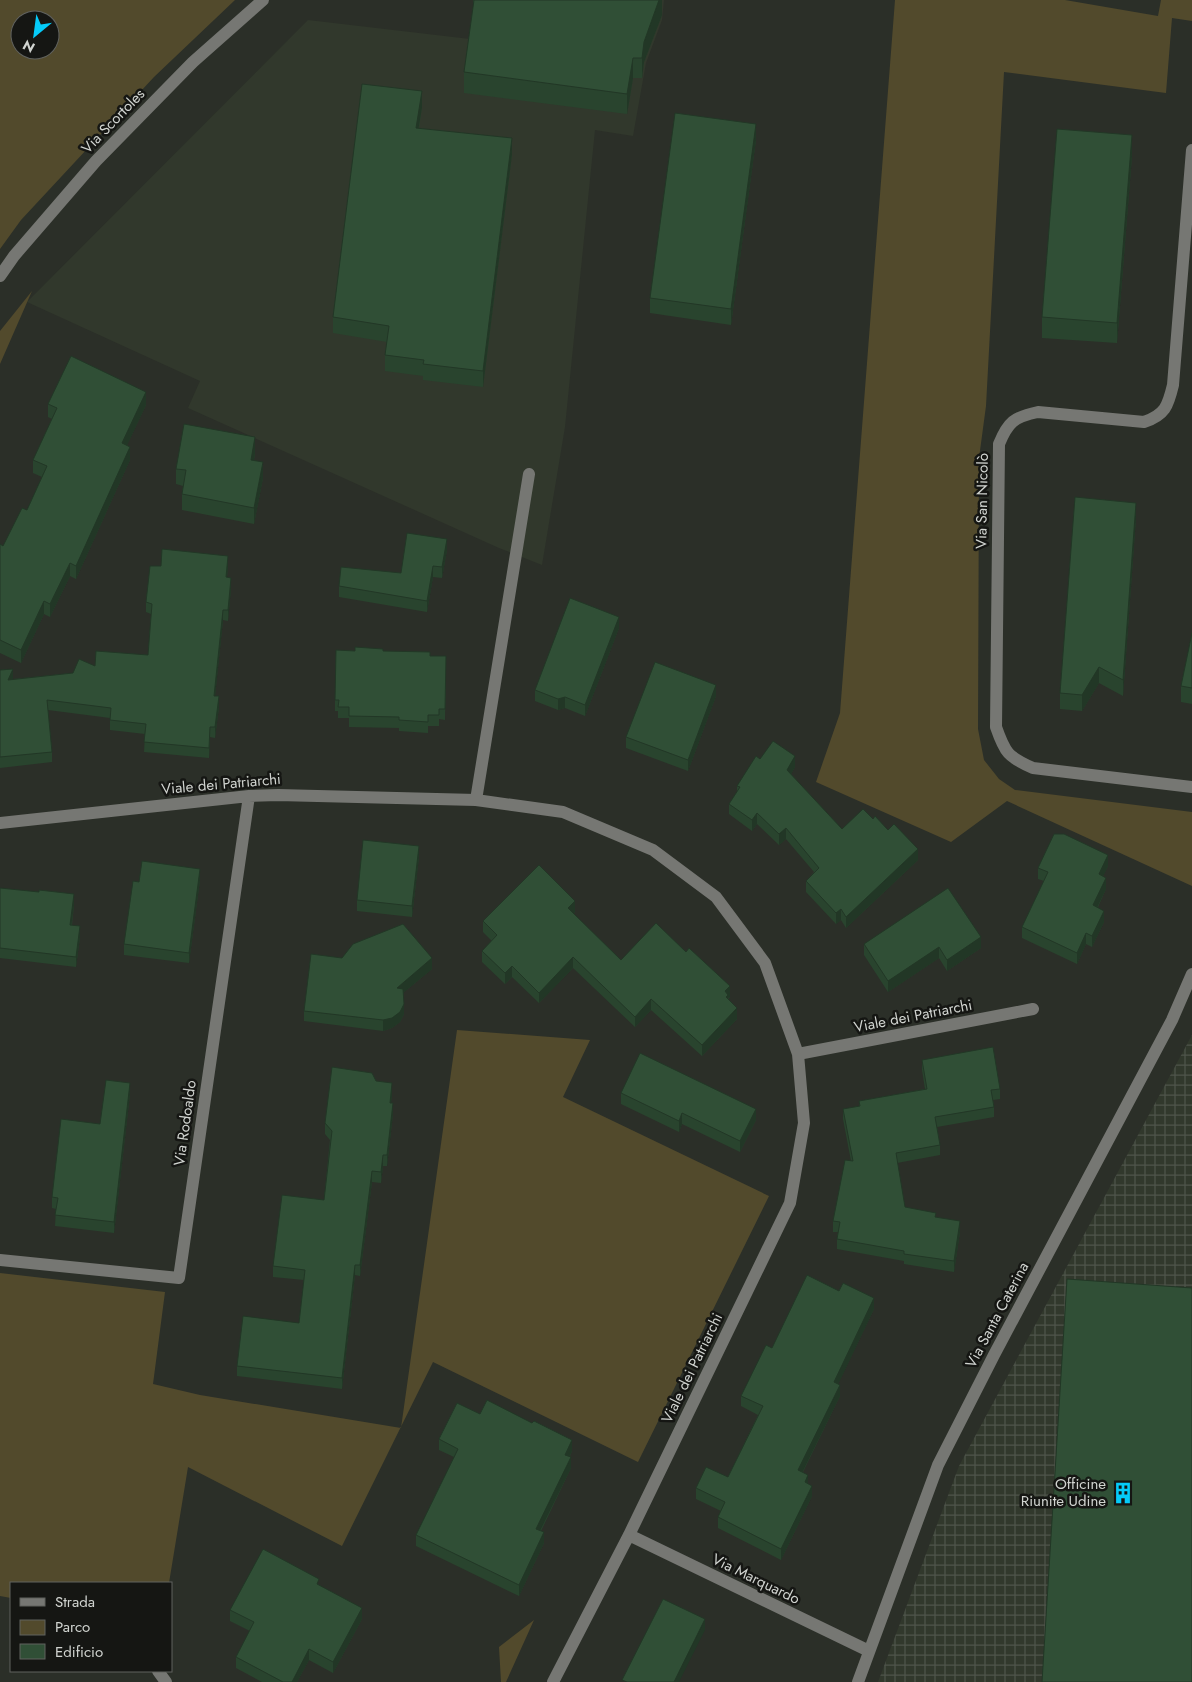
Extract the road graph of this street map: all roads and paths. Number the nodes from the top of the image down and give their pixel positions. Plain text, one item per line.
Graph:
1 (263, 0) edge
2 (1192, 150) edge
3 (0, 276) edge
4 (529, 474) dead end
5 (1192, 787) edge
6 (249, 796) junction
7 (476, 800) junction
8 (0, 823) edge
9 (1192, 974) edge
10 (1033, 1010) dead end
11 (798, 1054) junction
12 (0, 1260) edge
13 (629, 1535) junction
14 (869, 1651) junction
15 (553, 1682) edge
16 (858, 1682) edge

1 - 3 street, Via Scortoles
2 - 5 street, Via San Nicolò
4 - 7 street
6 - 7 street, Viale dei Patriarchi
6 - 8 street, Viale dei Patriarchi
6 - 12 street, Via Rodoaldo
7 - 11 street, Viale dei Patriarchi
9 - 14 street, Via Santa Caterina
10 - 11 street, Viale dei Patriarchi
11 - 13 street, Viale dei Patriarchi
13 - 14 street, Via Marquardo
13 - 15 street, Viale dei Patriarchi
14 - 16 street, Via Santa Caterina

